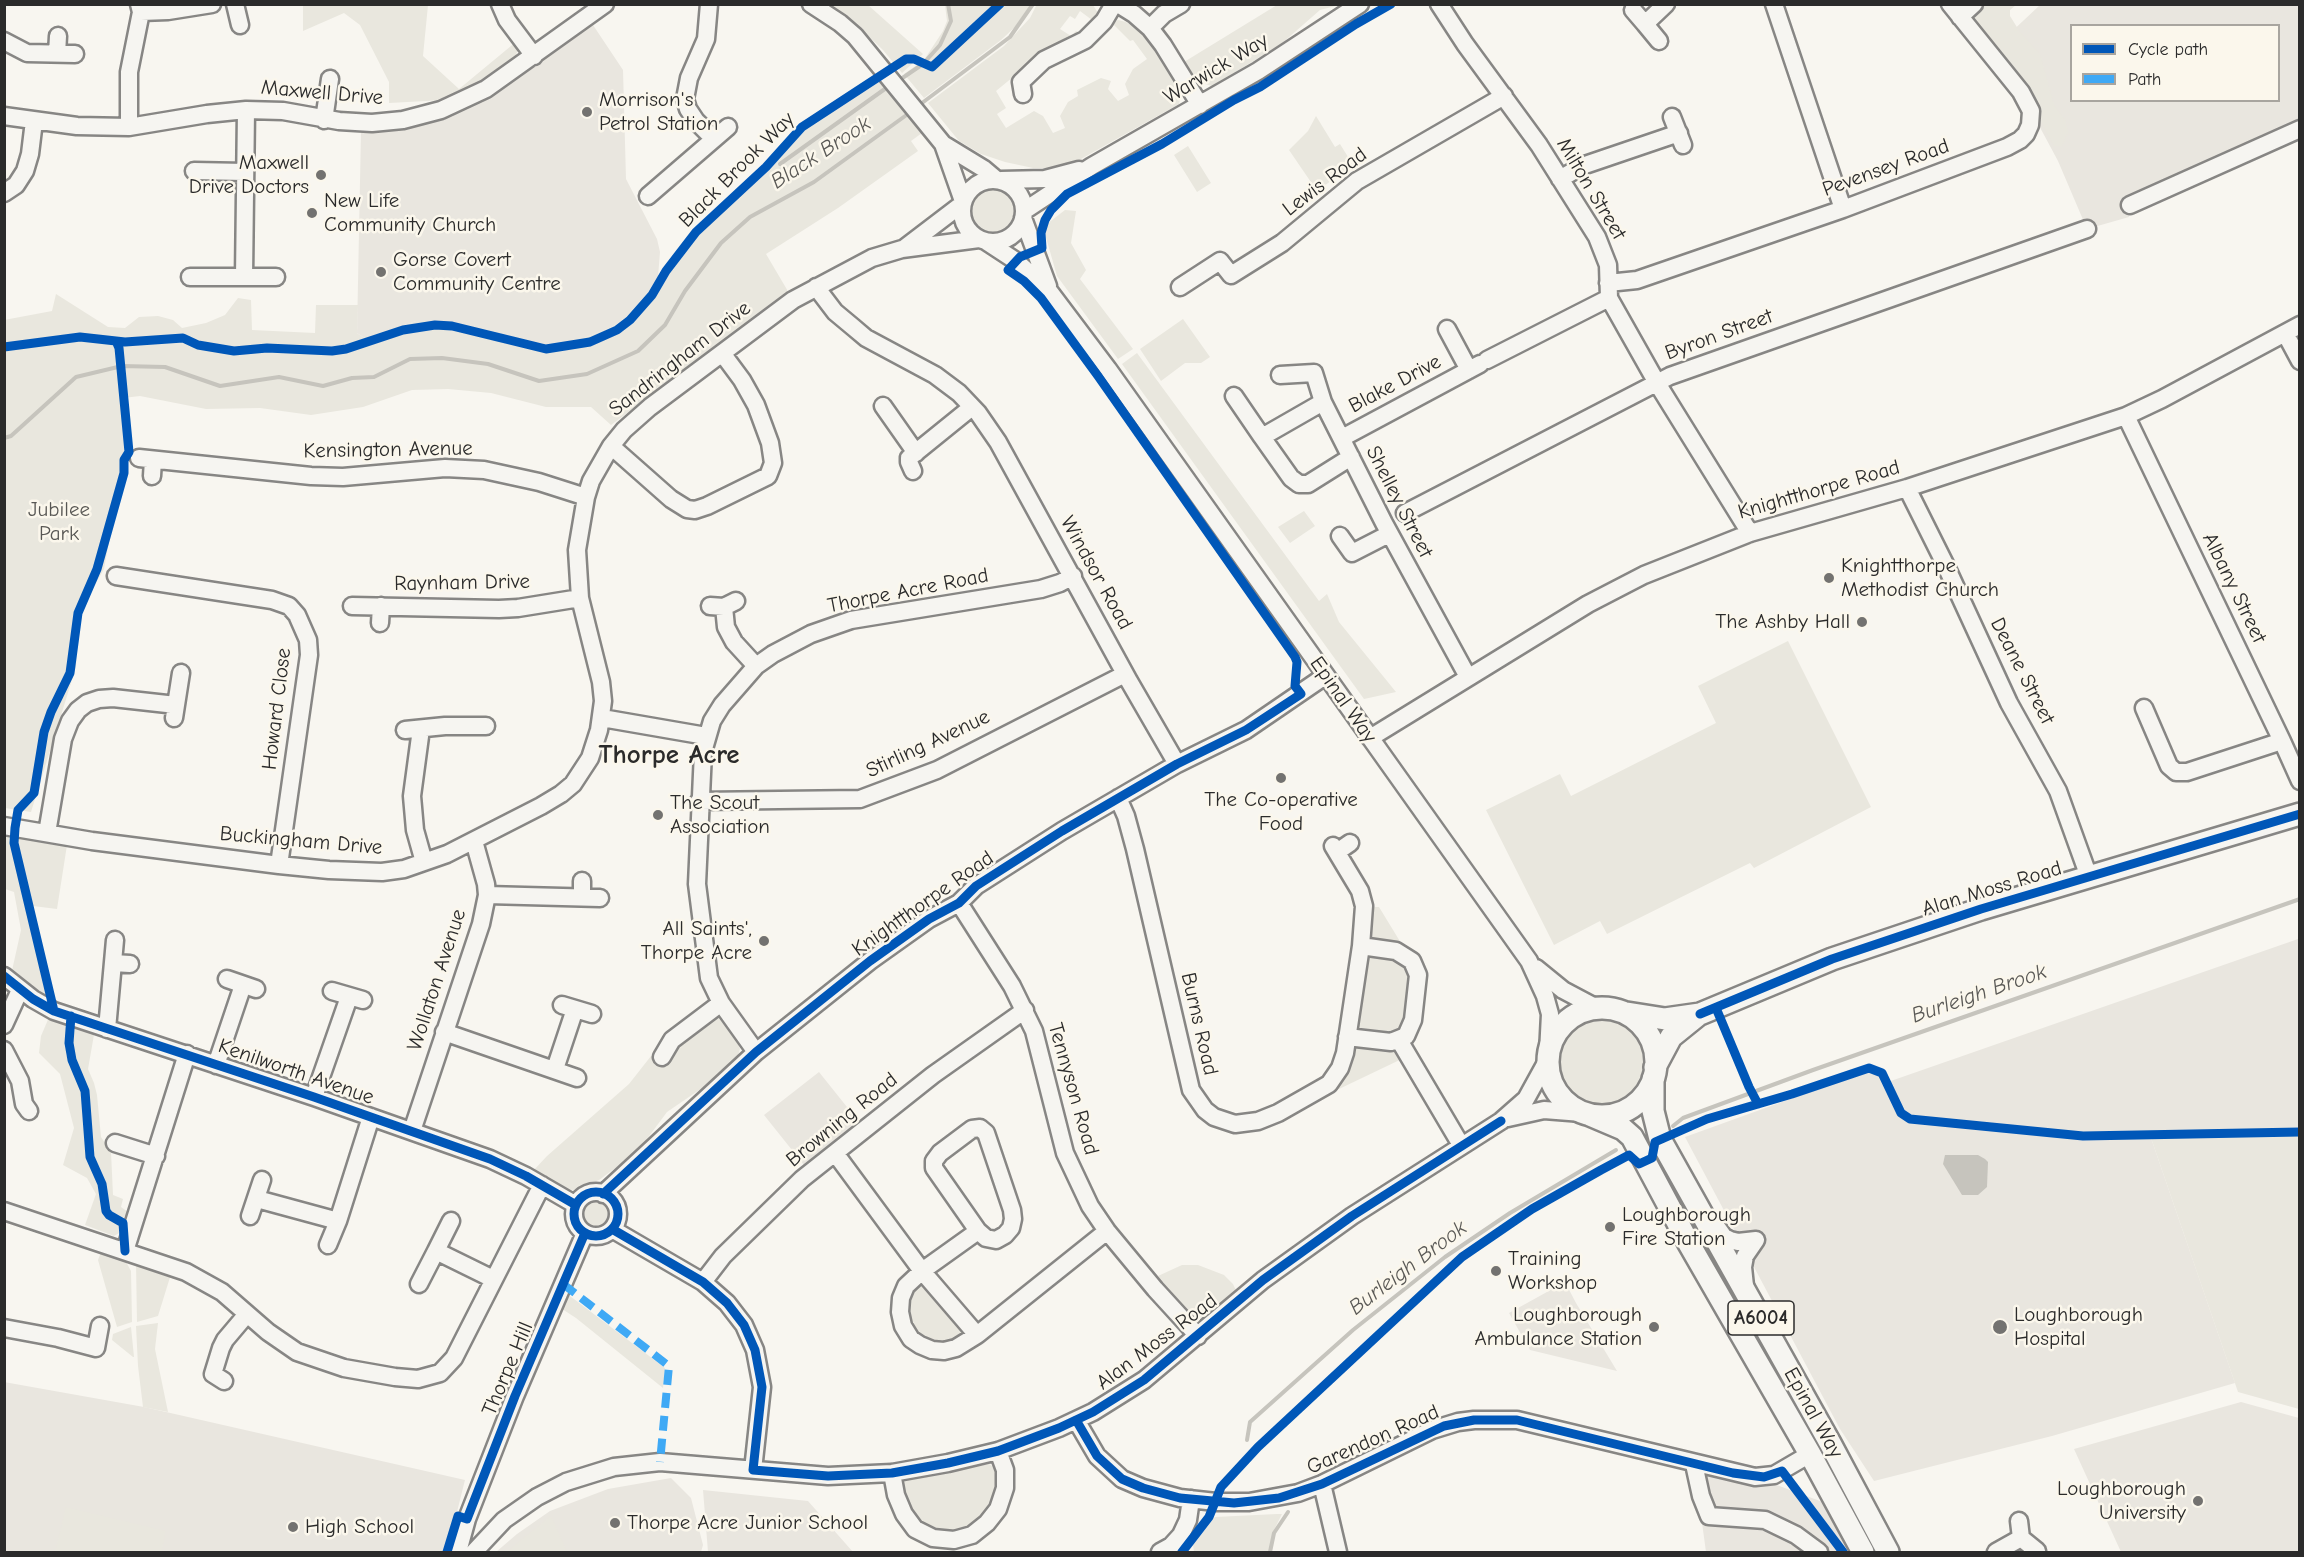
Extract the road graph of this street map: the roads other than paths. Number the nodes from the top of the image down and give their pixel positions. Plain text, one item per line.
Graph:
1 (212, 4) edge
2 (235, 4) edge
3 (500, 4) edge
4 (605, 4) edge
5 (709, 4) edge
6 (811, 4) edge
7 (1114, 4) edge
8 (1118, 4) edge
9 (1181, 4) edge
10 (1360, 4) edge
11 (1439, 4) edge
12 (1666, 4) edge
13 (1774, 4) edge
14 (1974, 4) edge
15 (140, 8) edge
16 (1633, 10) dead end
17 (1955, 11) edge
18 (1645, 24) junction
19 (240, 25) dead end
20 (1150, 28) junction
21 (58, 36) dead end
22 (4, 41) edge
23 (1659, 41) dead end
24 (57, 54) junction
25 (75, 54) dead end
26 (534, 56) junction
27 (324, 90) dead end
28 (1023, 94) dead end
29 (1504, 96) junction
30 (1200, 105) junction
31 (246, 110) junction
32 (4, 116) edge
33 (1672, 117) dead end
34 (324, 120) junction
35 (34, 121) junction
36 (129, 127) junction
37 (728, 127) dead end
38 (2300, 129) edge
39 (714, 139) junction
40 (943, 144) junction
41 (1092, 166) junction
42 (245, 172) junction
43 (203, 175) dead end
44 (1560, 179) junction
45 (999, 180) junction
46 (4, 193) edge
47 (648, 196) dead end
48 (962, 203) junction
49 (2130, 205) dead end
50 (1843, 209) junction
51 (1024, 215) junction
52 (2087, 229) dead end
53 (983, 240) junction
54 (902, 249) junction
55 (190, 277) dead end
56 (244, 277) junction
57 (276, 277) dead end
58 (816, 287) junction
59 (1179, 287) dead end
60 (1608, 290) junction
61 (1050, 292) junction
62 (1447, 329) dead end
63 (2292, 329) edge
64 (722, 353) junction
65 (2300, 361) edge
66 (1479, 365) junction
67 (1280, 375) dead end
68 (1657, 383) junction
69 (1234, 396) dead end
70 (1323, 402) junction
71 (883, 406) dead end
72 (972, 407) junction
73 (2126, 416) junction
74 (1262, 437) junction
75 (1342, 438) junction
76 (611, 446) junction
77 (1351, 457) junction
78 (148, 465) dead end
79 (1907, 488) junction
80 (586, 497) junction
81 (1405, 513) dead end
82 (1750, 533) junction
83 (1389, 534) junction
84 (1340, 536) dead end
85 (116, 576) dead end
86 (1072, 576) junction
87 (580, 598) junction
88 (723, 605) dead end
89 (352, 606) dead end
90 (381, 606) junction
91 (380, 623) dead end
92 (756, 666) junction
93 (181, 673) dead end
94 (1125, 674) junction
95 (1325, 676) junction
96 (1468, 677) junction
97 (2144, 708) dead end
98 (602, 718) junction
99 (486, 726) dead end
100 (706, 736) junction
101 (1370, 738) junction
102 (2283, 741) junction
103 (1177, 764) junction
104 (2300, 781) edge
105 (1118, 798) junction
106 (699, 801) junction
107 (2300, 814) edge
108 (4, 826) edge
109 (47, 833) junction
110 (474, 841) junction
111 (1340, 847) dead end
112 (424, 862) junction
113 (279, 864) junction
114 (2089, 877) junction
115 (487, 896) junction
116 (600, 898) dead end
117 (959, 903) junction
118 (115, 940) dead end
119 (1361, 946) junction
120 (1529, 962) junction
121 (113, 963) junction
122 (130, 964) dead end
123 (4, 976) edge
124 (242, 984) dead end
125 (20, 990) junction
126 (333, 992) dead end
127 (721, 1003) junction
128 (1598, 1008) junction
129 (576, 1009) dead end
130 (1025, 1010) junction
131 (1627, 1013) junction
132 (1700, 1014) junction
133 (4, 1025) edge
134 (106, 1029) junction
135 (444, 1032) junction
136 (1347, 1037) junction
137 (1399, 1040) junction
138 (4, 1050) edge
139 (756, 1052) junction
140 (188, 1054) junction
141 (1548, 1056) junction
142 (662, 1057) dead end
143 (216, 1065) junction
144 (555, 1069) junction
145 (1654, 1073) junction
146 (577, 1078) dead end
147 (314, 1097) junction
148 (23, 1108) dead end
149 (1586, 1114) junction
150 (371, 1117) junction
151 (1502, 1121) junction
152 (412, 1131) junction
153 (115, 1143) dead end
154 (1461, 1145) junction
155 (835, 1153) junction
156 (156, 1155) junction
157 (262, 1180) dead end
158 (542, 1185) junction
159 (1688, 1190) junction
160 (603, 1194) junction
161 (257, 1199) junction
162 (576, 1205) junction
163 (4, 1211) edge
164 (250, 1216) dead end
165 (338, 1221) junction
166 (451, 1221) dead end
167 (612, 1229) junction
168 (978, 1231) junction
169 (1107, 1231) junction
170 (585, 1233) junction
171 (328, 1245) dead end
172 (125, 1251) junction
173 (436, 1251) junction
174 (922, 1271) junction
175 (493, 1279) junction
176 (703, 1282) junction
177 (418, 1284) dead end
178 (1746, 1292) junction
179 (247, 1314) junction
180 (100, 1326) dead end
181 (4, 1328) edge
182 (977, 1335) junction
183 (1198, 1336) junction
184 (224, 1381) dead end
185 (1076, 1420) junction
186 (1830, 1443) junction
187 (998, 1451) junction
188 (1810, 1454) junction
189 (1694, 1464) junction
190 (753, 1470) junction
191 (892, 1473) junction
192 (1322, 1484) junction
193 (1191, 1499) junction
194 (467, 1519) junction
195 (2019, 1521) dead end
196 (2021, 1538) junction
197 (475, 1551) edge
198 (2037, 1551) edge
199 (458, 1552) edge
200 (1160, 1552) edge
201 (1338, 1552) edge
202 (1819, 1552) edge
203 (1863, 1552) edge
204 (1888, 1552) edge
205 (1996, 1552) edge

1 - 15 street
2 - 19 street
3 - 26 street
4 - 26 street, Maxwell Drive
5 - 39 street
6 - 40 street
7 - 28 street
8 - 20 street
9 - 20 street
10 - 30 street, Warwick Way
11 - 29 street, Milton Street
12 - 18 street
13 - 50 street
14 - 17 street
15 - 36 street
16 - 18 street
17 - 50 street, Pevensey Road
18 - 23 street
20 - 30 street
21 - 24 street
22 - 24 street
24 - 25 street
26 - 34 street, Maxwell Drive
27 - 34 street
29 - 44 street, Milton Street
29 - 59 street, Lewis Road
30 - 41 street, Warwick Way
31 - 34 street, Maxwell Drive
31 - 36 street, Maxwell Drive
31 - 42 street
32 - 35 street, Maxwell Drive
33 - 44 street
35 - 36 street, Maxwell Drive
35 - 46 street
37 - 39 street
38 - 49 street
39 - 47 street
40 - 45 street
40 - 48 street
41 - 45 street, Warwick Way
41 - 51 street, Warwick Way
42 - 43 street
42 - 56 street
44 - 60 street, Milton Street
45 - 48 street
45 - 51 street
48 - 53 street
48 - 54 street, Sandringham Drive
50 - 60 street, Pevensey Road
51 - 53 street
51 - 61 street, Epinal Way
52 - 68 street, Byron Street
53 - 54 street, Sandringham Drive
53 - 61 street, Epinal Way
54 - 58 street, Sandringham Drive
55 - 56 street
56 - 57 street
58 - 64 street, Sandringham Drive
58 - 72 street, Windsor Road
60 - 66 street, Blake Drive
60 - 68 street, Milton Street
61 - 95 street, Epinal Way
62 - 66 street, Blake Drive
63 - 65 street
63 - 73 street, Knightthorpe Road
64 - 76 street, Sandringham Drive
64 - 76 street
66 - 75 street, Blake Drive
67 - 70 street, Shelley Street
68 - 81 street, Byron Street
68 - 82 street, Milton Street
69 - 74 street
70 - 74 street
70 - 75 street, Shelley Street
71 - 72 street
72 - 86 street, Windsor Road
73 - 79 street, Knightthorpe Road
73 - 102 street, Albany Street
74 - 77 street
75 - 77 street, Shelley Street
76 - 80 street, Sandringham Drive
77 - 83 street, Shelley Street
78 - 80 street, Kensington Avenue
79 - 82 street, Knightthorpe Road
79 - 114 street, Deane Street
80 - 87 street, Sandringham Drive
82 - 96 street, Knightthorpe Road
83 - 84 street
83 - 96 street, Shelley Street
85 - 113 street, Howard Close
86 - 92 street, Thorpe Acre Road
86 - 94 street, Windsor Road
87 - 90 street, Raynham Drive
87 - 98 street, Sandringham Drive
88 - 92 street
89 - 90 street, Raynham Drive
90 - 91 street, Raynham Drive
92 - 100 street, Thorpe Acre Road
93 - 109 street
94 - 103 street, Windsor Road
94 - 106 street, Stirling Avenue
95 - 101 street, Epinal Way
95 - 103 street, Knightthorpe Road
96 - 101 street, Knightthorpe Road
97 - 102 street
98 - 100 street
98 - 110 street, Buckingham Drive
99 - 112 street
100 - 106 street, Thorpe Acre Road
101 - 120 street, Epinal Way
102 - 104 street, Albany Street
103 - 105 street, Knightthorpe Road
105 - 117 street, Knightthorpe Road
105 - 136 street, Burns Road
106 - 127 street, Thorpe Acre Road
107 - 114 main road, Alan Moss Road / A6004
108 - 109 street, Buckingham Drive
109 - 113 street, Buckingham Drive
110 - 112 street, Buckingham Drive
110 - 115 street, Wollaton Avenue
111 - 119 street, Burns Road
112 - 113 street, Buckingham Drive
114 - 132 main road, Alan Moss Road / A6004
115 - 116 street
115 - 135 street, Wollaton Avenue
117 - 130 street, Tennyson Road
117 - 139 street, Knightthorpe Road
118 - 121 street
119 - 136 street, Burns Road
119 - 137 street
120 - 128 street, Epinal Way
120 - 141 street, Epinal Way
121 - 122 street
121 - 134 street
123 - 125 street, Kenilworth Avenue
124 - 143 street
125 - 133 street
125 - 134 street, Kenilworth Avenue
126 - 147 street
127 - 139 street, Thorpe Acre Road
127 - 142 street
128 - 131 main road, A6004
128 - 141 main road
129 - 144 street
130 - 155 street, Browning Road
130 - 169 street, Tennyson Road
131 - 132 main road, Alan Moss Road / A6004
131 - 145 main road, A6004
132 - 145 main road, Alan Moss Road / A6004
134 - 140 street, Kenilworth Avenue
135 - 144 street
135 - 152 street, Wollaton Avenue
136 - 137 street
137 - 154 street
138 - 148 street
139 - 160 street, Knightthorpe Road
140 - 143 street, Kenilworth Avenue
140 - 156 street
141 - 149 main road, A6004
141 - 151 street, Alan Moss Road
143 - 147 street, Kenilworth Avenue
144 - 146 street
145 - 149 main road, A6004
145 - 159 main road, Epinal Way / A6004
147 - 150 street, Kenilworth Avenue
149 - 151 street, Alan Moss Road
149 - 188 main road, Epinal Way / A6004
150 - 152 street, Kenilworth Avenue
150 - 165 street
151 - 154 street, Alan Moss Road
152 - 158 street, Kenilworth Avenue
153 - 156 street
154 - 183 street, Alan Moss Road
155 - 174 street
155 - 176 street, Browning Road
156 - 172 street
157 - 161 street
158 - 162 street, Kenilworth Avenue
158 - 175 street
159 - 178 main road, Epinal Way / A6004
159 - 178 street
160 - 162 street
160 - 167 street
161 - 164 street
161 - 165 street
162 - 170 street
163 - 172 street
165 - 171 street
166 - 173 street
167 - 170 street
167 - 176 street
168 - 168 street
168 - 174 street
169 - 182 street
169 - 183 street, Tennyson Road
170 - 194 street, Thorpe Hill
172 - 179 street
173 - 175 street
173 - 177 street
174 - 182 street
174 - 182 street
175 - 179 street
176 - 190 street
178 - 186 main road, Epinal Way / A6004
179 - 184 street
180 - 181 street
183 - 185 street, Alan Moss Road
185 - 187 street, Alan Moss Road
185 - 193 street, Garendon Road
186 - 188 main road
186 - 204 main road, Epinal Way / A6004
187 - 191 street, Alan Moss Road
187 - 191 street
188 - 189 street, Garendon Road
188 - 203 main road, Epinal Way / A6004
189 - 192 street, Garendon Road
189 - 202 street
190 - 191 street, Alan Moss Road
190 - 197 street, Alan Moss Road
192 - 193 street, Garendon Road
192 - 201 street
193 - 200 street
194 - 197 street
194 - 199 street, Thorpe Hill
195 - 196 street
196 - 198 street
196 - 205 street

